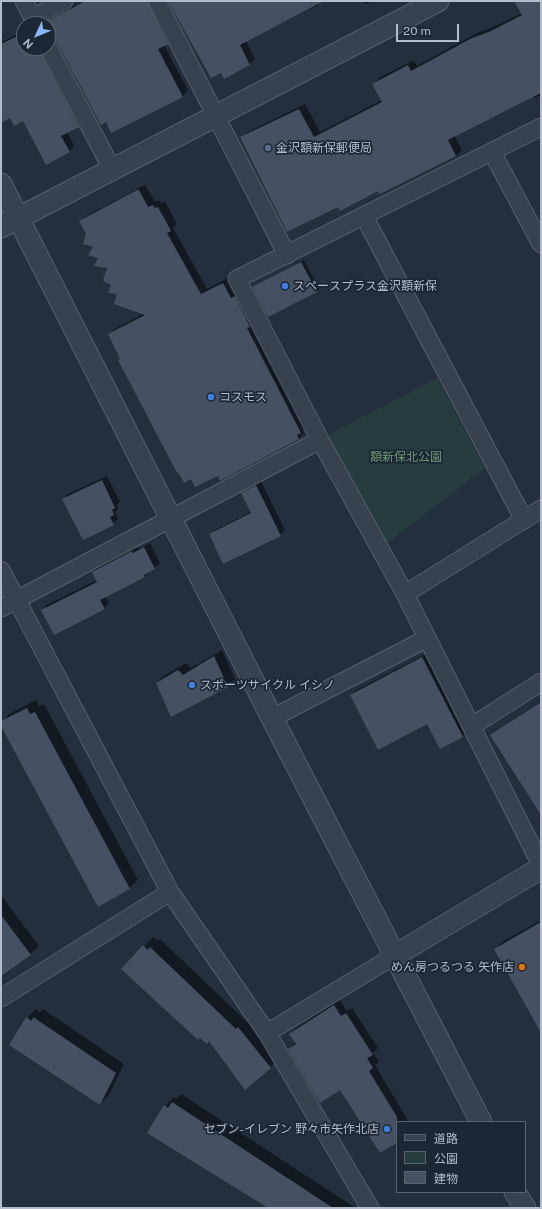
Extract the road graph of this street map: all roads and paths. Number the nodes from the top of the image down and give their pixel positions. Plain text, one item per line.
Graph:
1 (24, 1) edge
2 (64, 1) edge
3 (158, 1) edge
4 (438, 1) edge
5 (32, 16) edge
6 (42, 16) edge
7 (52, 56) edge
8 (217, 115) junction
9 (541, 127) edge
10 (492, 152) junction
11 (112, 169) junction
12 (1, 184) edge
13 (364, 216) junction
14 (9, 222) edge
15 (541, 244) edge
16 (287, 254) junction
17 (320, 440) junction
18 (541, 510) edge
19 (171, 518) junction
20 (524, 520) junction
21 (1, 570) edge
22 (405, 594) junction
23 (17, 599) junction
24 (1, 608) edge
25 (426, 639) junction
26 (541, 682) edge
27 (272, 718) junction
28 (472, 726) junction
29 (541, 867) edge
30 (170, 892) junction
31 (394, 956) junction
32 (1, 998) edge
33 (268, 1033) junction
34 (480, 1121) edge
35 (516, 1193) edge
36 (370, 1208) edge
37 (525, 1208) edge

1 - 5 street
2 - 6 street
3 - 8 street
4 - 8 street
7 - 11 street
8 - 11 street
8 - 16 street
9 - 10 street
10 - 13 street
10 - 15 street
11 - 14 street
12 - 14 street
13 - 16 street
13 - 20 street
14 - 19 street
16 - 17 street
17 - 19 street
17 - 22 street
18 - 20 street
19 - 23 street
19 - 27 street
20 - 22 street
21 - 23 street
22 - 25 street
23 - 24 street
23 - 30 street
25 - 27 street
25 - 28 street
26 - 28 street
27 - 31 street
28 - 29 street
29 - 31 street
30 - 32 street
30 - 33 street
31 - 33 street
31 - 34 street
33 - 36 street
35 - 37 street

